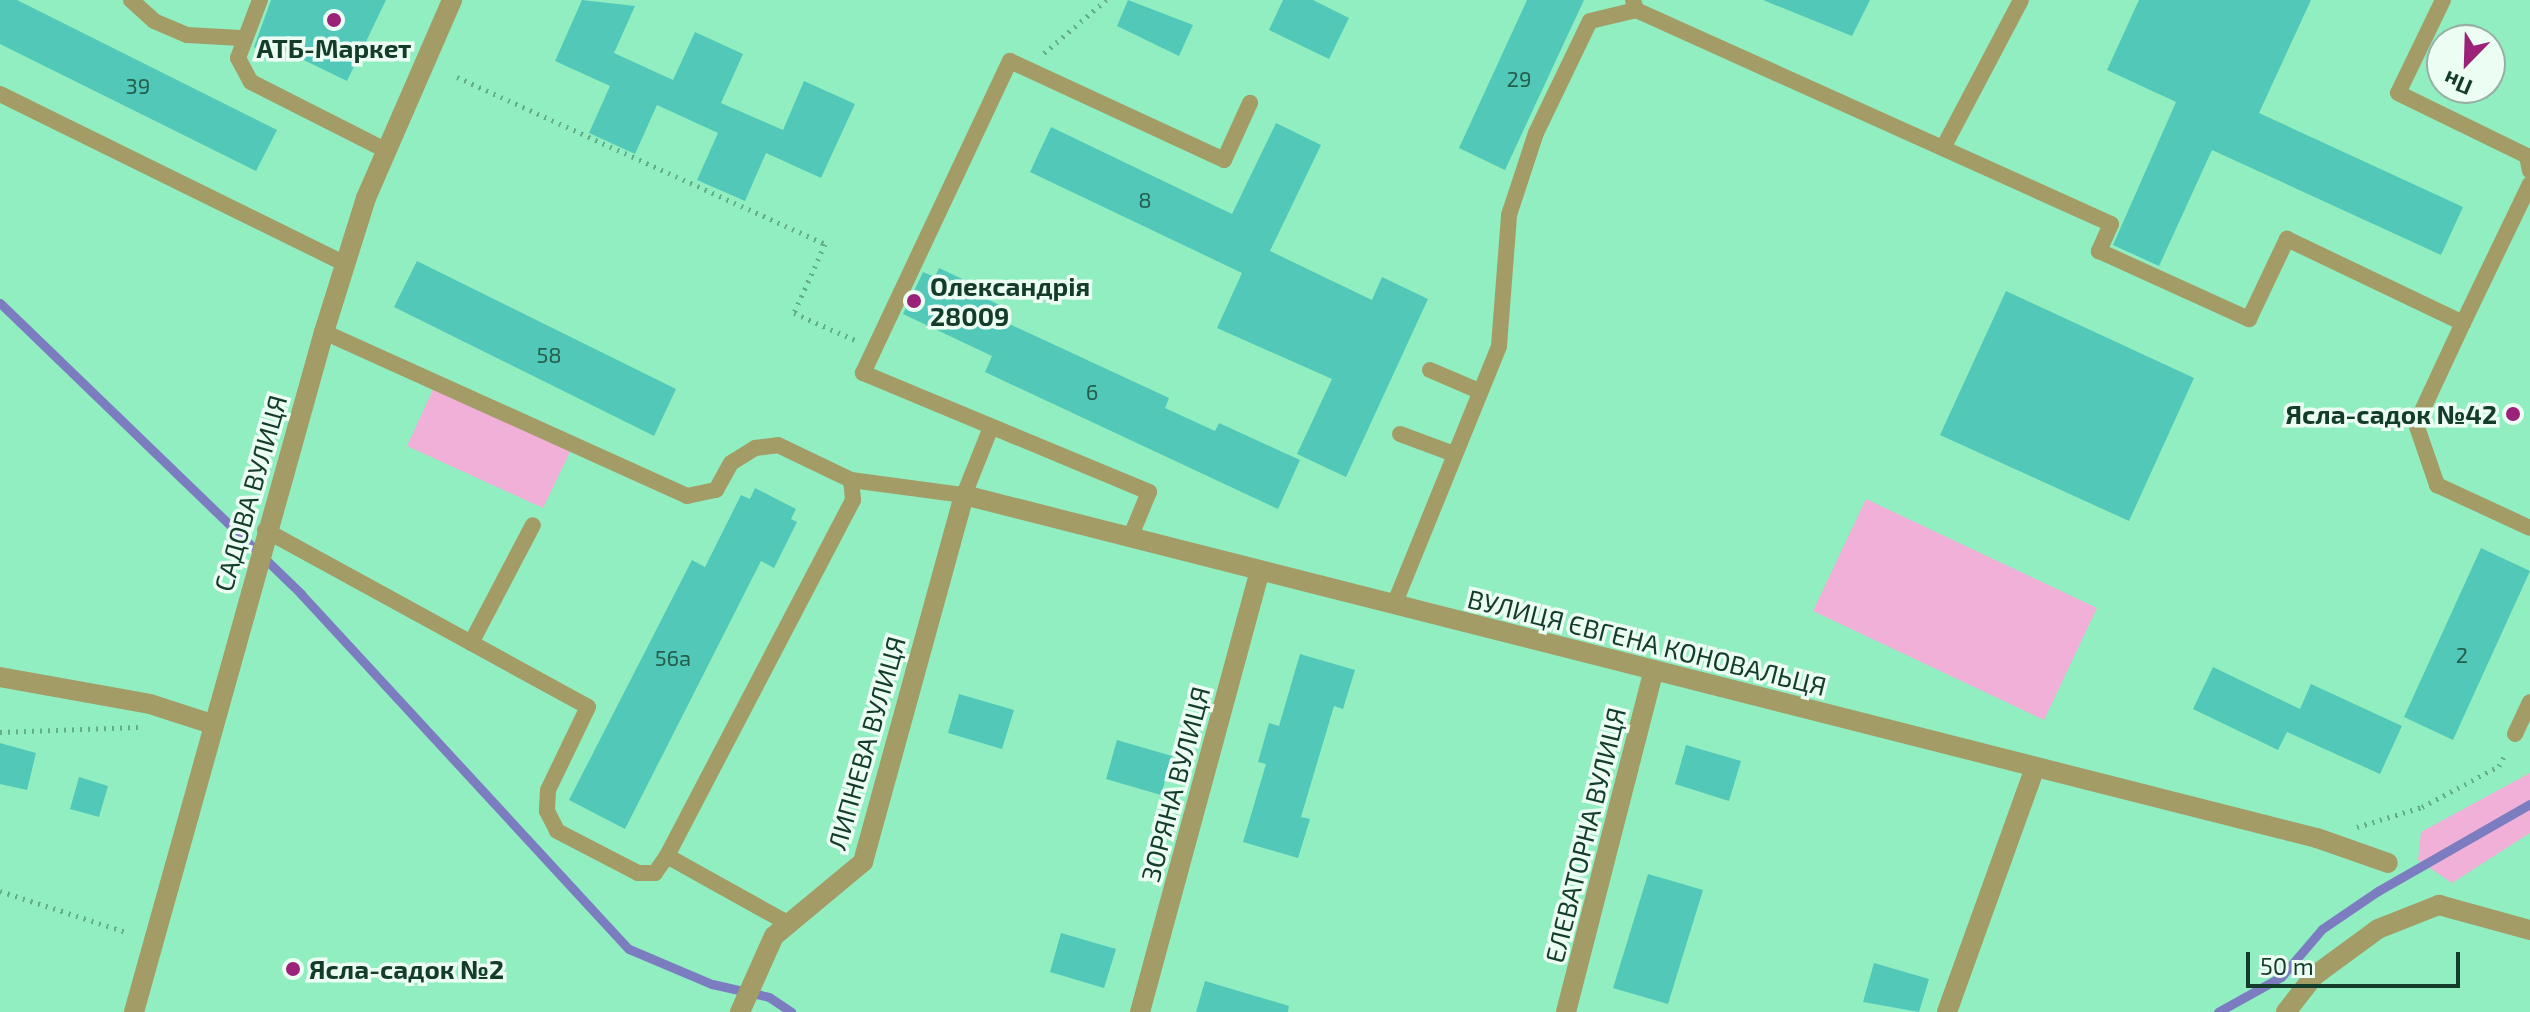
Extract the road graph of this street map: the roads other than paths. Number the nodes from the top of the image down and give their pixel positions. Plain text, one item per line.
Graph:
1 (131, 0) edge
2 (260, 0) edge
3 (452, 0) edge
4 (2021, 0) edge
5 (2443, 0) edge
6 (1635, 5) edge
7 (241, 38) junction
8 (0, 94) edge
9 (1250, 103) dead end
10 (1943, 148) junction
11 (387, 151) junction
12 (2530, 171) edge
13 (2530, 184) edge
14 (345, 264) junction
15 (2463, 323) junction
16 (324, 332) junction
17 (1430, 370) dead end
18 (1479, 391) junction
19 (991, 427) junction
20 (1400, 434) dead end
21 (1451, 453) junction
22 (851, 480) junction
23 (964, 495) junction
24 (533, 525) dead end
25 (2530, 528) edge
26 (264, 536) junction
27 (1130, 538) junction
28 (1260, 571) junction
29 (1394, 605) junction
30 (471, 643) junction
31 (1654, 670) junction
32 (0, 677) edge
33 (2530, 702) edge
34 (212, 724) junction
35 (2522, 732) edge
36 (2035, 767) junction
37 (667, 856) junction
38 (2388, 863) dead end
39 (782, 930) junction
40 (2530, 930) edge
41 (134, 1012) edge
42 (740, 1012) edge
43 (1140, 1012) edge
44 (1566, 1012) edge
45 (1947, 1012) edge
46 (2286, 1012) edge

1 - 7 lane
2 - 7 lane
3 - 11 street, САДОВА ВУЛИЦЯ
4 - 10 lane
5 - 12 lane
6 - 10 lane
6 - 18 lane
7 - 11 lane
8 - 14 lane
9 - 19 lane
10 - 15 lane
11 - 14 street, САДОВА ВУЛИЦЯ
13 - 15 lane
14 - 16 street, САДОВА ВУЛИЦЯ
15 - 25 lane
16 - 22 lane
16 - 26 street, САДОВА ВУЛИЦЯ
17 - 18 lane
18 - 21 lane
19 - 23 lane
19 - 27 lane
20 - 21 lane
21 - 29 lane
22 - 23 lane
22 - 37 lane
23 - 27 street, ВУЛИЦЯ ЄВГЕНА КОНОВАЛЬЦЯ
23 - 39 street, ЛИПНЕВА ВУЛИЦЯ
24 - 30 lane
26 - 30 lane
26 - 34 street, САДОВА ВУЛИЦЯ
27 - 28 street, ВУЛИЦЯ ЄВГЕНА КОНОВАЛЬЦЯ
28 - 29 street, ВУЛИЦЯ ЄВГЕНА КОНОВАЛЬЦЯ
28 - 43 street, ЗОРЯНА ВУЛИЦЯ
29 - 31 street, ВУЛИЦЯ ЄВГЕНА КОНОВАЛЬЦЯ
30 - 37 lane
31 - 36 street, ВУЛИЦЯ ЄВГЕНА КОНОВАЛЬЦЯ
31 - 44 street, ЕЛЕВАТОРНА ВУЛИЦЯ
32 - 34 street
33 - 35 lane
34 - 41 street, САДОВА ВУЛИЦЯ
36 - 38 street, ВУЛИЦЯ ЄВГЕНА КОНОВАЛЬЦЯ
36 - 45 street
37 - 39 lane
39 - 42 street, ЛИПНЕВА ВУЛИЦЯ
40 - 46 street

